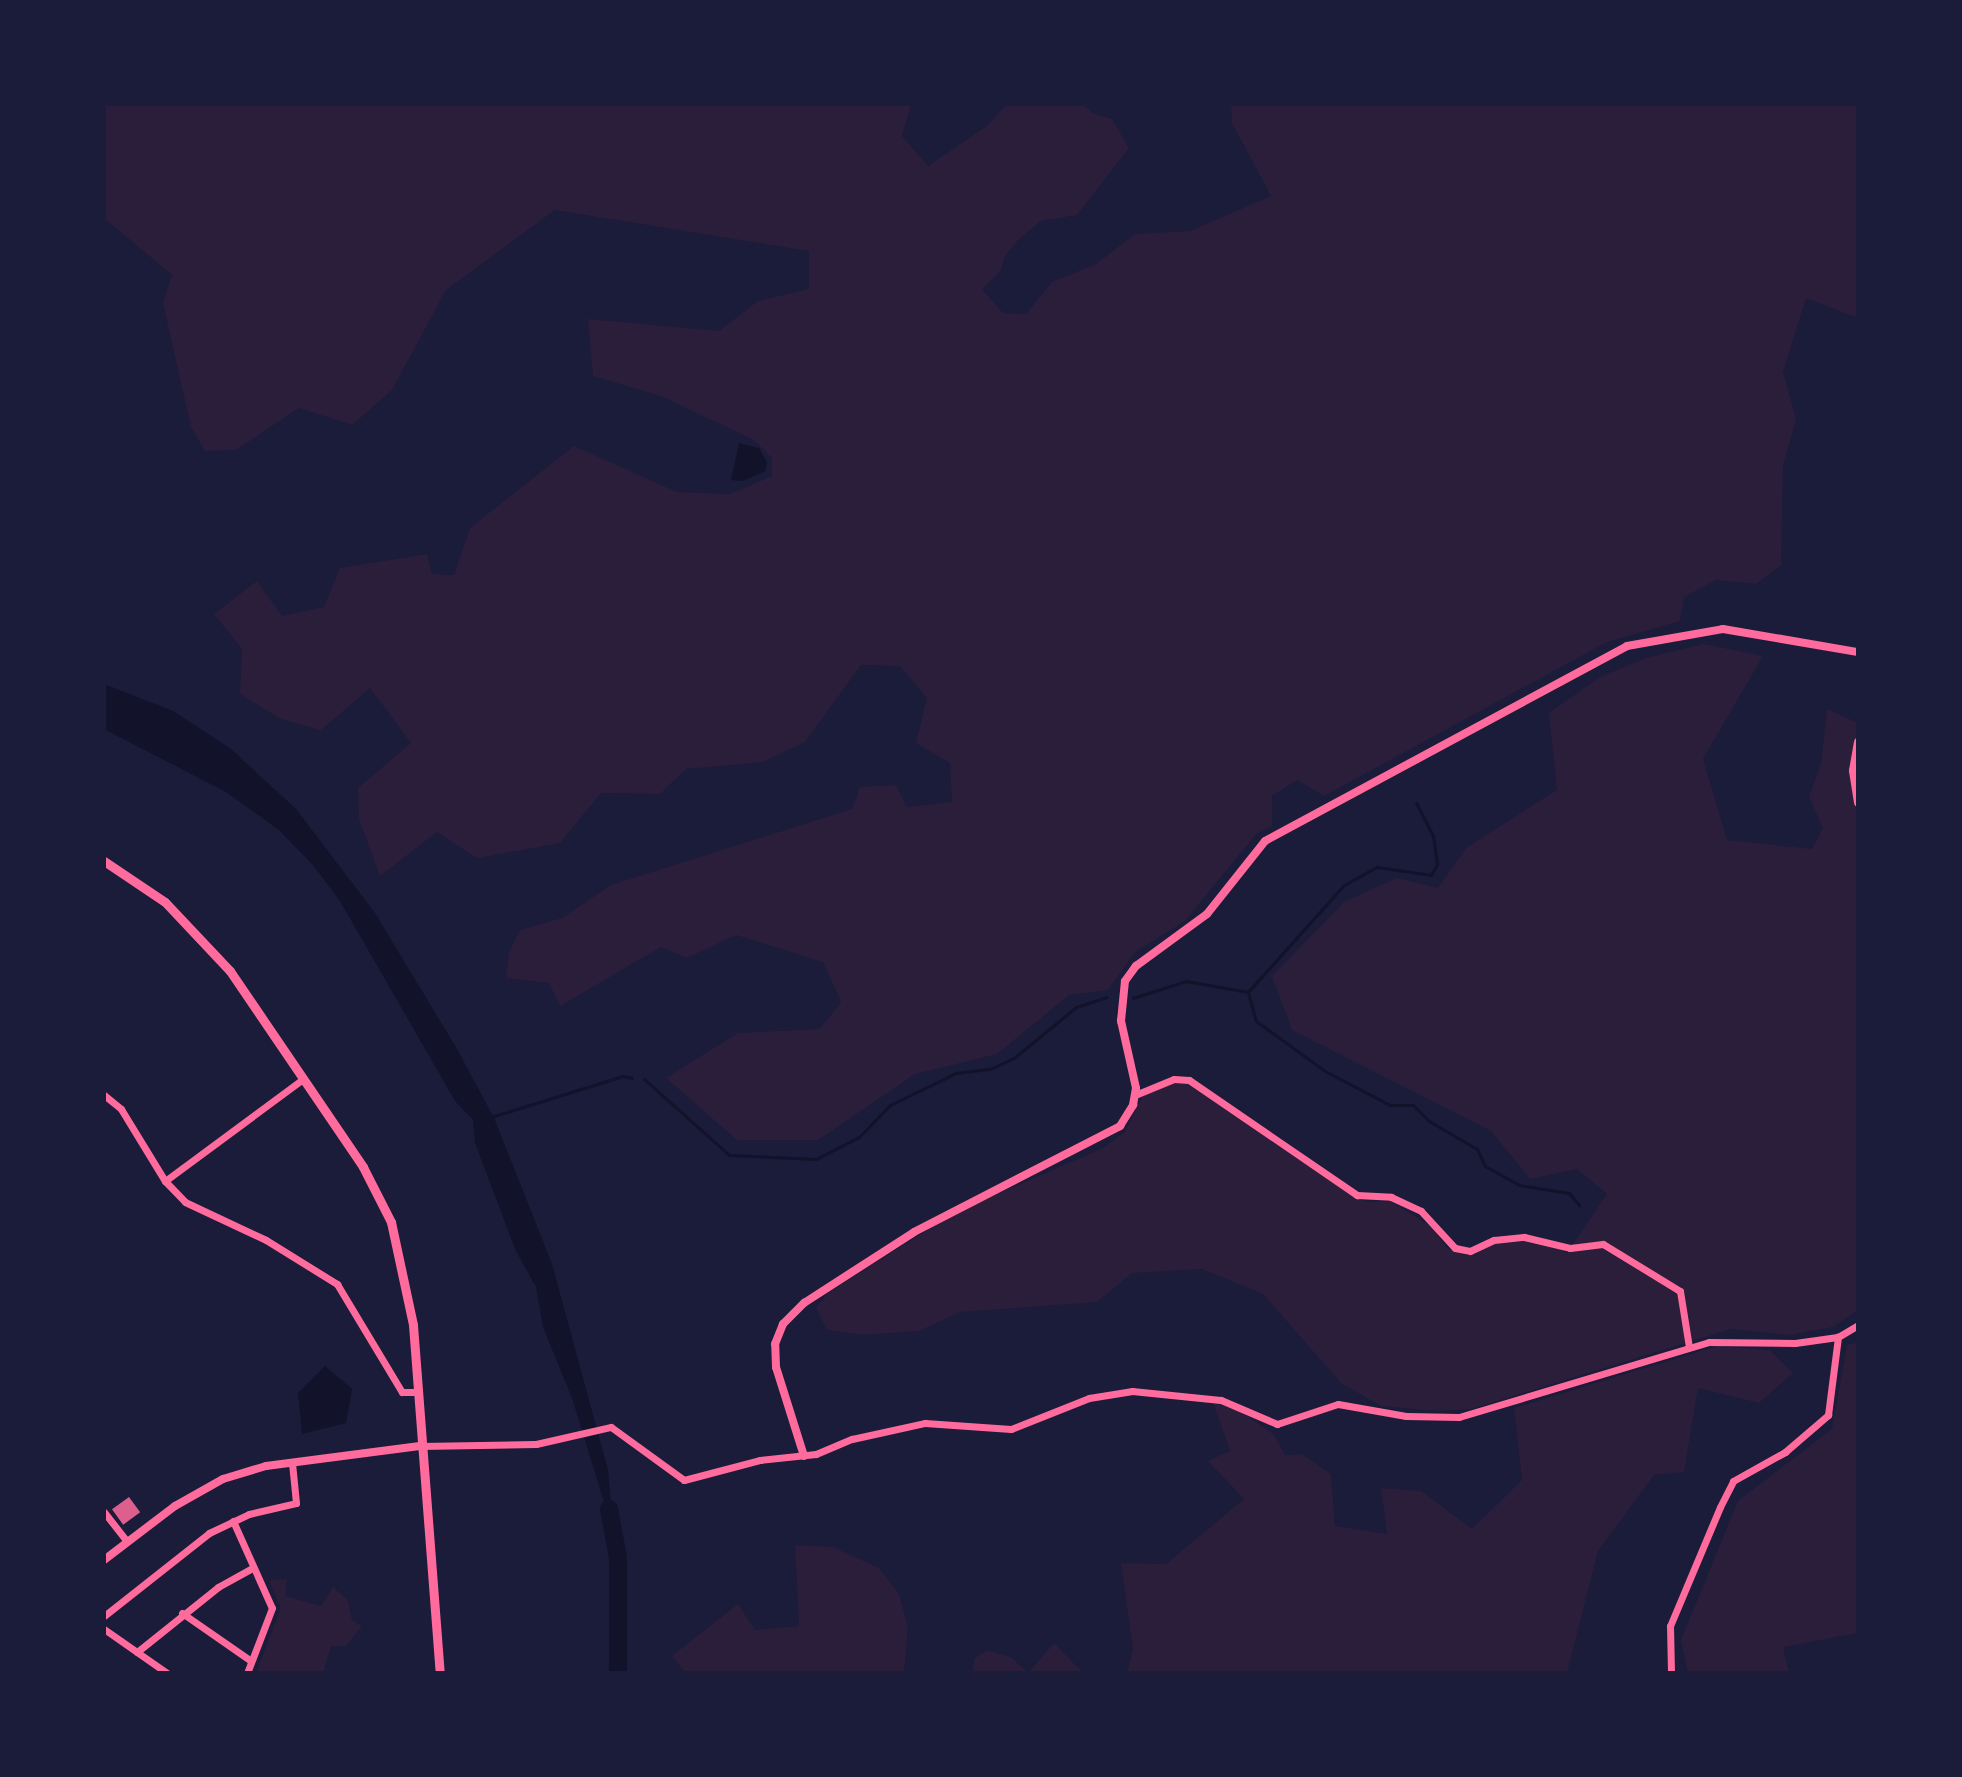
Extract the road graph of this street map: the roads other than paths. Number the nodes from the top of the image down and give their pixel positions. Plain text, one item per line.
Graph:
1 (1858, 652) edge
2 (1858, 742) edge
3 (1858, 803) edge
4 (104, 861) edge
5 (303, 1079) junction
6 (104, 1095) edge
7 (1135, 1095) junction
8 (165, 1181) junction
9 (1858, 1325) edge
10 (1838, 1337) junction
11 (1689, 1347) junction
12 (416, 1392) junction
13 (420, 1446) junction
14 (804, 1456) junction
15 (292, 1463) junction
16 (104, 1512) edge
17 (233, 1521) junction
18 (127, 1541) junction
19 (104, 1560) edge
20 (252, 1568) junction
21 (182, 1613) junction
22 (104, 1616) edge
23 (104, 1629) edge
24 (137, 1652) junction
25 (251, 1661) junction
26 (167, 1673) edge
27 (247, 1673) edge
28 (440, 1673) edge
29 (1671, 1673) edge

1 - 7 street
2 - 3 street
4 - 5 main road
5 - 8 street
5 - 12 main road
6 - 8 street
7 - 11 street
7 - 14 street
8 - 12 street
9 - 10 street
10 - 11 street
10 - 29 street
11 - 14 street
12 - 13 main road
13 - 14 street
13 - 15 street
13 - 28 main road
15 - 17 street
15 - 18 street
16 - 18 street
17 - 20 street
17 - 22 street
18 - 19 street
20 - 21 street
20 - 25 street
21 - 24 street
21 - 25 street
23 - 24 street
24 - 26 street
25 - 27 street

